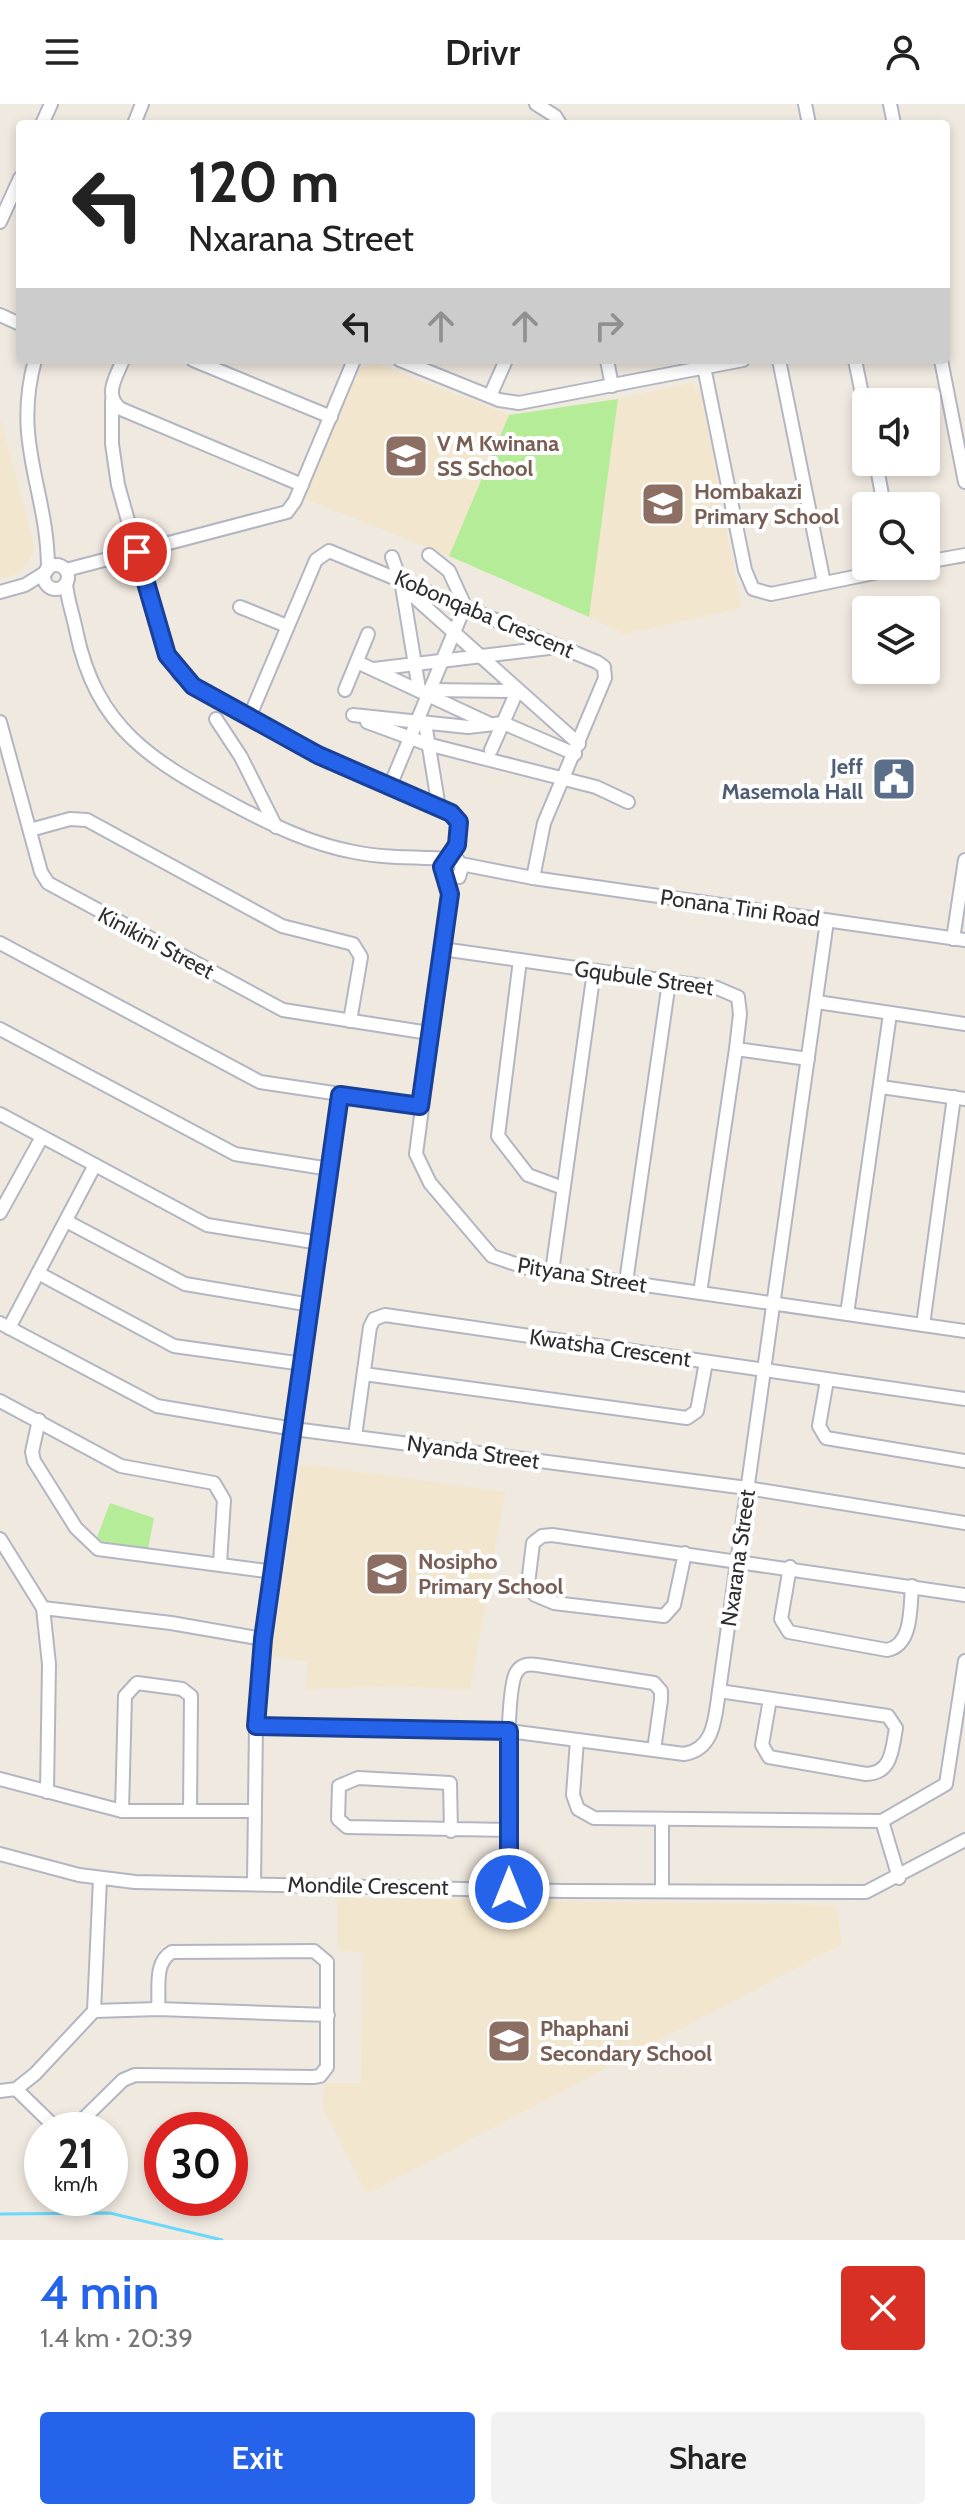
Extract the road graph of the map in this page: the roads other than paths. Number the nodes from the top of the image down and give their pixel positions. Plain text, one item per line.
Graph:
1 (536, 104) edge
2 (906, 104) edge
3 (891, 106) edge
4 (557, 120) edge
5 (16, 187) edge
6 (0, 222) edge
7 (34, 364) edge
8 (121, 364) edge
9 (203, 364) edge
10 (352, 364) edge
11 (410, 364) edge
12 (504, 364) edge
13 (608, 364) edge
14 (721, 364) edge
15 (780, 364) edge
16 (856, 364) edge
17 (942, 364) edge
18 (704, 367) junction
19 (612, 386) junction
20 (861, 388) edge
21 (490, 396) junction
22 (965, 396) edge
23 (949, 400) junction
24 (112, 401) junction
25 (331, 417) junction
26 (964, 476) edge
27 (302, 485) junction
28 (137, 552) junction
29 (429, 555) dead end
30 (965, 555) edge
31 (392, 557) dead end
32 (940, 559) edge
33 (57, 576) junction
34 (852, 577) edge
35 (400, 582) junction
36 (824, 583) junction
37 (0, 592) edge
38 (465, 606) junction
39 (240, 607) dead end
40 (287, 626) junction
41 (454, 632) junction
42 (368, 634) dead end
43 (561, 646) junction
44 (581, 646) dead end
45 (480, 657) junction
46 (357, 662) junction
47 (440, 663) junction
48 (416, 666) junction
49 (374, 669) junction
50 (345, 690) dead end
51 (425, 690) junction
52 (517, 694) junction
53 (353, 715) dead end
54 (249, 718) junction
55 (216, 719) dead end
56 (0, 722) edge
57 (367, 722) dead end
58 (421, 722) junction
59 (499, 724) junction
60 (409, 739) junction
61 (427, 744) junction
62 (577, 749) junction
63 (491, 750) dead end
64 (14, 769) junction
65 (0, 773) edge
66 (564, 778) junction
67 (390, 786) junction
68 (628, 802) dead end
69 (439, 808) junction
70 (276, 827) junction
71 (30, 830) junction
72 (965, 860) edge
73 (453, 869) junction
74 (533, 878) junction
75 (827, 921) junction
76 (959, 939) edge
77 (0, 943) edge
78 (442, 949) junction
79 (520, 960) junction
80 (594, 971) junction
81 (669, 982) junction
82 (817, 1002) junction
83 (890, 1014) junction
84 (350, 1021) junction
85 (965, 1024) edge
86 (0, 1029) edge
87 (429, 1033) junction
88 (736, 1049) junction
89 (808, 1059) junction
90 (881, 1087) junction
91 (340, 1095) junction
92 (959, 1098) edge
93 (420, 1106) junction
94 (0, 1114) edge
95 (42, 1137) junction
96 (95, 1165) junction
97 (330, 1169) junction
98 (6, 1188) edge
99 (563, 1188) junction
100 (0, 1213) edge
101 (66, 1221) junction
102 (320, 1243) junction
103 (552, 1272) junction
104 (38, 1273) junction
105 (626, 1282) junction
106 (700, 1293) junction
107 (772, 1303) junction
108 (311, 1305) junction
109 (847, 1314) junction
110 (923, 1325) junction
111 (4, 1326) edge
112 (965, 1331) edge
113 (706, 1362) junction
114 (303, 1364) junction
115 (764, 1370) junction
116 (364, 1374) junction
117 (827, 1380) junction
118 (965, 1399) edge
119 (0, 1401) edge
120 (39, 1420) junction
121 (294, 1429) junction
122 (355, 1436) junction
123 (965, 1461) edge
124 (747, 1488) junction
125 (965, 1523) edge
126 (0, 1539) edge
127 (685, 1553) junction
128 (738, 1559) junction
129 (220, 1563) junction
130 (790, 1567) junction
131 (274, 1572) junction
132 (912, 1586) junction
133 (965, 1595) edge
134 (43, 1608) junction
135 (263, 1639) junction
136 (965, 1661) edge
137 (719, 1691) junction
138 (770, 1699) junction
139 (256, 1726) junction
140 (509, 1731) junction
141 (577, 1740) junction
142 (654, 1750) junction
143 (0, 1779) edge
144 (47, 1792) junction
145 (122, 1811) junction
146 (190, 1811) junction
147 (254, 1811) junction
148 (662, 1820) junction
149 (882, 1821) junction
150 (509, 1830) junction
151 (451, 1831) junction
152 (965, 1840) edge
153 (0, 1854) edge
154 (899, 1878) junction
155 (100, 1879) junction
156 (254, 1884) junction
157 (509, 1889) junction
158 (662, 1890) junction
159 (158, 2009) junction
160 (94, 2011) junction
161 (328, 2015) junction
162 (16, 2089) junction
163 (0, 2091) edge
164 (40, 2112) edge
165 (90, 2112) edge

1 - 4 street
2 - 3 street
5 - 6 street
7 - 33 street, Ponana Tini Road
8 - 24 street
9 - 25 street
10 - 25 street
11 - 21 street
12 - 21 street
13 - 19 street
14 - 18 street
15 - 36 street
16 - 20 street
17 - 23 street
18 - 19 street
18 - 36 street
19 - 21 street
22 - 23 street
23 - 26 street
24 - 27 street
24 - 28 street
25 - 27 street
27 - 28 street
28 - 33 street
28 - 54 street
29 - 38 street
30 - 32 street
31 - 35 street
33 - 37 street
33 - 70 street, Ponana Tini Road
34 - 36 street
35 - 38 street, Kobonqaba Crescent
35 - 40 street, Kobonqaba Crescent
35 - 41 street
35 - 48 street
38 - 41 street
38 - 43 street, Kobonqaba Crescent
39 - 40 street
40 - 54 street, Kobonqaba Crescent
41 - 45 street
41 - 47 street
42 - 46 street
43 - 44 street
43 - 45 street
43 - 62 street, Kobonqaba Crescent
45 - 47 street
45 - 52 street
46 - 49 street
46 - 50 street
47 - 48 street
47 - 51 street
48 - 49 street
48 - 51 street
49 - 51 street
51 - 52 street
51 - 58 street
51 - 59 street
52 - 59 street
52 - 62 street
53 - 58 street
54 - 67 street
55 - 70 street
56 - 64 street, Kinikini Street
57 - 60 street
58 - 59 street
58 - 60 street
58 - 61 street
59 - 62 street
59 - 63 street
60 - 61 street
60 - 67 street
61 - 66 street
61 - 69 street
62 - 66 street, Kobonqaba Crescent
64 - 65 street
64 - 71 street, Kinikini Street
66 - 68 street
66 - 74 street, Kobonqaba Crescent
67 - 69 street
69 - 73 street, Pityana Street
70 - 73 street, Ponana Tini Road
71 - 84 street, Kinikini Street
71 - 84 street
72 - 76 street
73 - 74 street, Ponana Tini Road
73 - 78 street, Pityana Street
74 - 75 street, Ponana Tini Road
75 - 76 street, Ponana Tini Road
75 - 82 street, Nxarana Street
77 - 91 street
78 - 79 street, Gqubule Street
78 - 87 street, Pityana Street
79 - 80 street, Gqubule Street
79 - 99 street
80 - 81 street, Gqubule Street
80 - 99 street
81 - 88 street, Gqubule Street
81 - 105 street
82 - 83 street
82 - 89 street, Nxarana Street
83 - 85 street
83 - 90 street
84 - 87 street, Kinikini Street
86 - 97 street
87 - 93 street, Pityana Street
88 - 89 street
88 - 106 street, Gqubule Street
89 - 107 street, Nxarana Street
90 - 92 street
90 - 109 street
91 - 93 street
91 - 97 street
92 - 110 street
93 - 103 street, Pityana Street
94 - 95 street
95 - 96 street
95 - 98 street
96 - 101 street
96 - 102 street
97 - 102 street
98 - 100 street
99 - 103 street
101 - 104 street
101 - 108 street
102 - 108 street
103 - 105 street, Pityana Street
104 - 111 street
104 - 114 street
105 - 106 street, Pityana Street
106 - 107 street, Pityana Street
107 - 109 street, Pityana Street
107 - 115 street, Nxarana Street
108 - 114 street
109 - 110 street, Pityana Street
110 - 112 street, Pityana Street
111 - 121 street, Nyanda Street
113 - 115 street, Kwatsha Crescent
113 - 116 street
113 - 116 street, Kwatsha Crescent
114 - 121 street
115 - 117 street, Kwatsha Crescent
115 - 124 street, Nxarana Street
116 - 122 street, Kwatsha Crescent
117 - 118 street, Kwatsha Crescent
117 - 123 street
119 - 120 street
120 - 129 street
120 - 129 street
121 - 122 street, Nyanda Street
121 - 131 street
122 - 124 street, Nyanda Street
124 - 125 street, Nyanda Street
124 - 128 street, Nxarana Street
126 - 134 street
127 - 127 street
127 - 128 street
128 - 130 street
128 - 137 street, Nxarana Street
129 - 131 street
130 - 132 street
130 - 132 street
131 - 135 street
132 - 133 street
134 - 135 street
134 - 144 street
135 - 139 street
136 - 149 street
137 - 138 street
137 - 142 street, Nxarana Street
138 - 138 street
139 - 140 street, Nxarana Street
139 - 147 street
140 - 141 street, Nxarana Street
140 - 142 street
140 - 150 street
141 - 142 street, Nxarana Street
141 - 148 street
143 - 144 street
144 - 145 street
145 - 146 street
145 - 146 street
146 - 147 street
147 - 156 street
148 - 149 street
148 - 158 street
149 - 154 street
150 - 151 street
150 - 157 street
151 - 151 street
152 - 154 street, Mondile Crescent
153 - 155 street, Mondile Crescent
154 - 158 street, Mondile Crescent
155 - 156 street, Mondile Crescent
155 - 160 street
156 - 157 street, Mondile Crescent
157 - 158 street, Mondile Crescent
159 - 160 street
159 - 161 street
159 - 161 street
160 - 162 street
161 - 165 street
162 - 163 street
162 - 164 street

